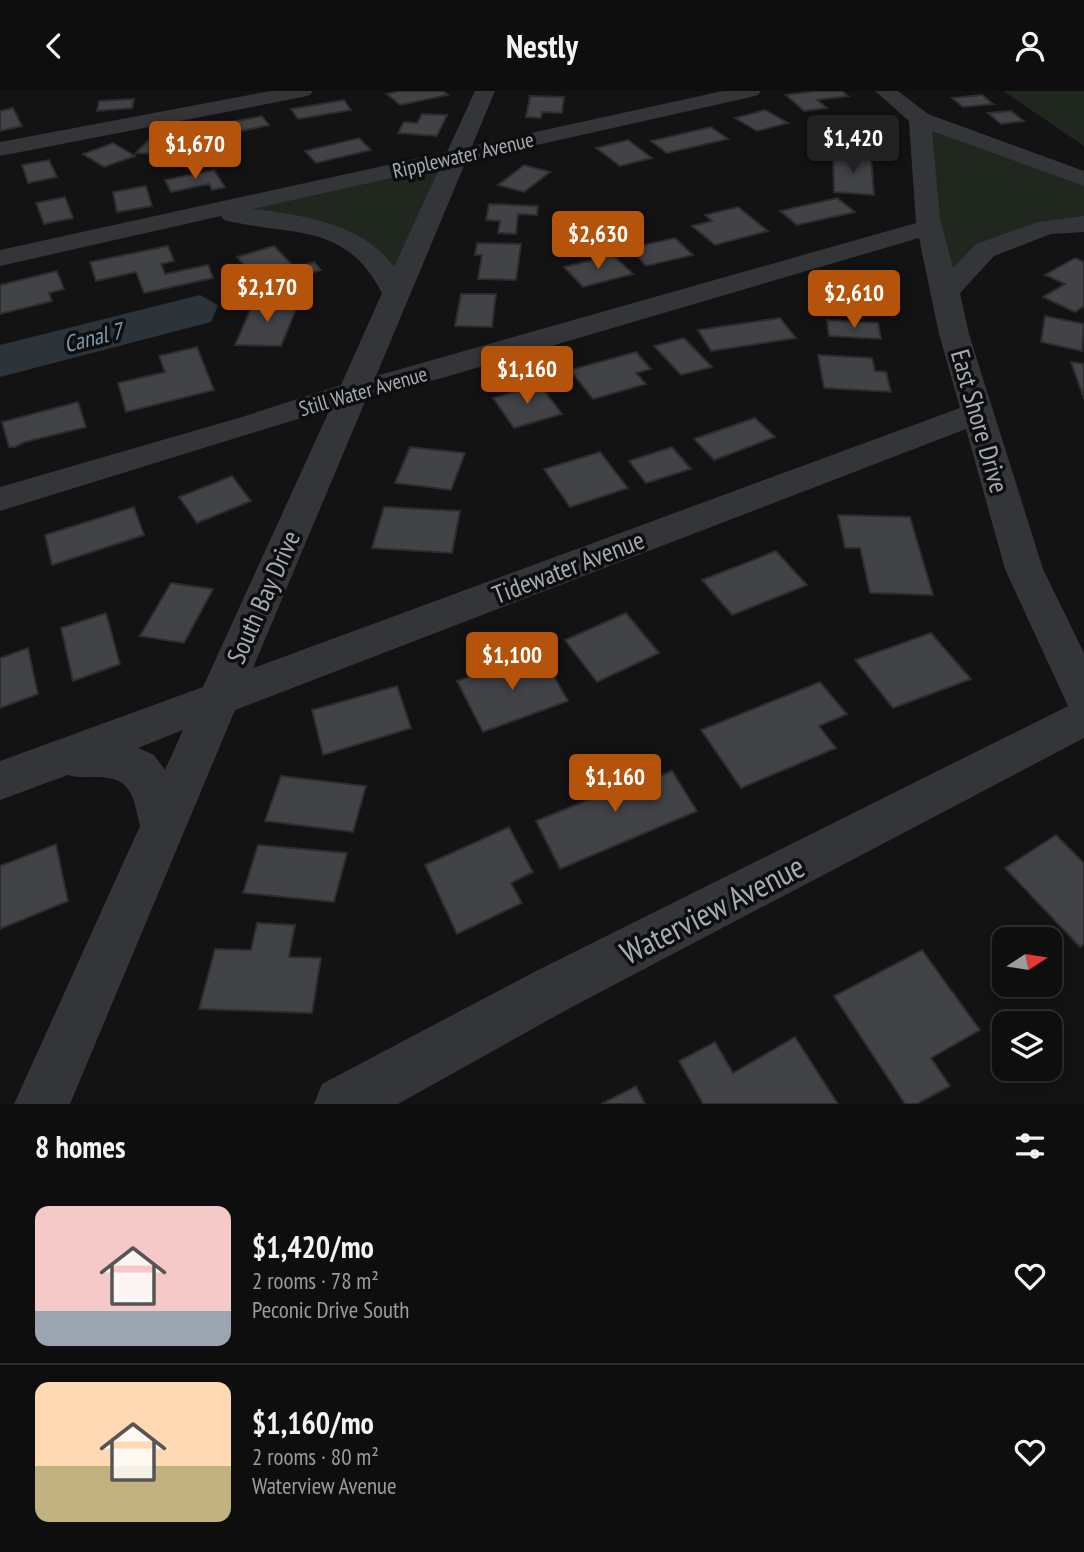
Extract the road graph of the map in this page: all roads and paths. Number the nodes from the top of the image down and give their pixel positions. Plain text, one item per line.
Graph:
1 (303, 91) edge
2 (485, 91) edge
3 (751, 91) edge
4 (885, 91) edge
5 (920, 119) junction
6 (0, 149) edge
7 (456, 157) junction
8 (1084, 179) edge
9 (176, 219) junction
10 (1084, 224) edge
11 (929, 227) junction
12 (0, 258) edge
13 (946, 292) junction
14 (396, 293) junction
15 (353, 391) junction
16 (978, 413) junction
17 (253, 424) junction
18 (319, 470) junction
19 (0, 499) edge
20 (1084, 696) edge
21 (218, 699) junction
22 (1084, 718) edge
23 (53, 761) junction
24 (0, 781) edge
25 (163, 826) junction
26 (42, 1104) edge
27 (342, 1104) edge

1 - 6 street
2 - 7 street, South Bay Drive
3 - 7 street, Ripplewater Avenue
4 - 5 street
5 - 8 street
5 - 11 street, East Shore Drive
7 - 9 street, Ripplewater Avenue
7 - 14 street, South Bay Drive
9 - 12 street, Ripplewater Avenue
9 - 14 street, Ripplewater Avenue
10 - 13 street
11 - 13 street, East Shore Drive
11 - 15 street, Still Water Avenue
13 - 16 street, East Shore Drive
14 - 15 street, South Bay Drive
15 - 17 street, Still Water Avenue
15 - 18 street, South Bay Drive
16 - 20 street, East Shore Drive
16 - 21 street, Tidewater Avenue
17 - 18 street
17 - 19 street, Still Water Avenue
18 - 21 street, South Bay Drive
21 - 23 street, Tidewater Avenue
21 - 25 street, South Bay Drive
22 - 27 street, Waterview Avenue
23 - 24 street, Tidewater Avenue
23 - 25 street
25 - 26 street, South Bay Drive

